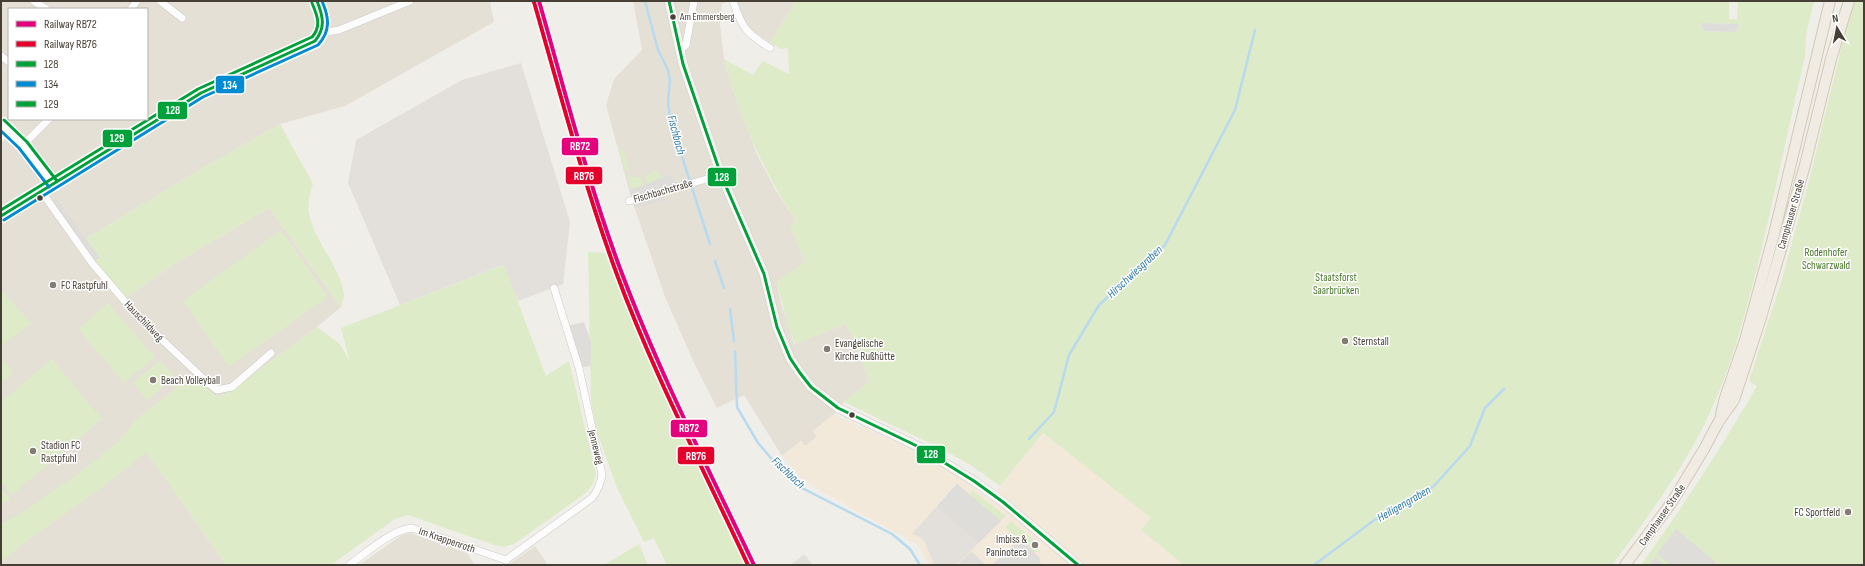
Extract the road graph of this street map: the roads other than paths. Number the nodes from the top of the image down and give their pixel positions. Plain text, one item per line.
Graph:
1 (34, 1) edge
2 (160, 1) edge
3 (317, 1) edge
4 (410, 1) edge
5 (669, 1) edge
6 (694, 1) edge
7 (733, 1) edge
8 (1830, 1) edge
9 (1850, 1) edge
10 (44, 8) edge
11 (182, 18) dead end
12 (322, 33) junction
13 (770, 48) dead end
14 (680, 50) junction
15 (48, 120) edge
16 (1, 124) edge
17 (8, 130) junction
18 (1, 138) edge
19 (23, 145) junction
20 (721, 175) junction
21 (53, 184) junction
22 (40, 191) junction
23 (628, 201) dead end
24 (1, 216) edge
25 (554, 288) dead end
26 (271, 354) dead end
27 (1719, 421) junction
28 (506, 562) edge
29 (349, 565) edge
30 (1078, 565) edge
31 (1625, 565) edge

1 - 10 street
2 - 11 street
3 - 12 street
4 - 12 street
5 - 14 main road
6 - 14 street
7 - 13 street
8 - 27 main road, Camphauser Straße
9 - 27 main road, Camphauser Straße
12 - 21 street
14 - 20 main road
15 - 19 street
16 - 17 street
17 - 18 street
17 - 19 street
19 - 21 street
20 - 23 street, Fischbachstraße
20 - 30 main road
21 - 22 street
22 - 24 street
22 - 26 street, Hauschildweg
25 - 28 street, Jenneweg
27 - 31 main road, Camphauser Straße
28 - 29 street, Im Knappenroth

